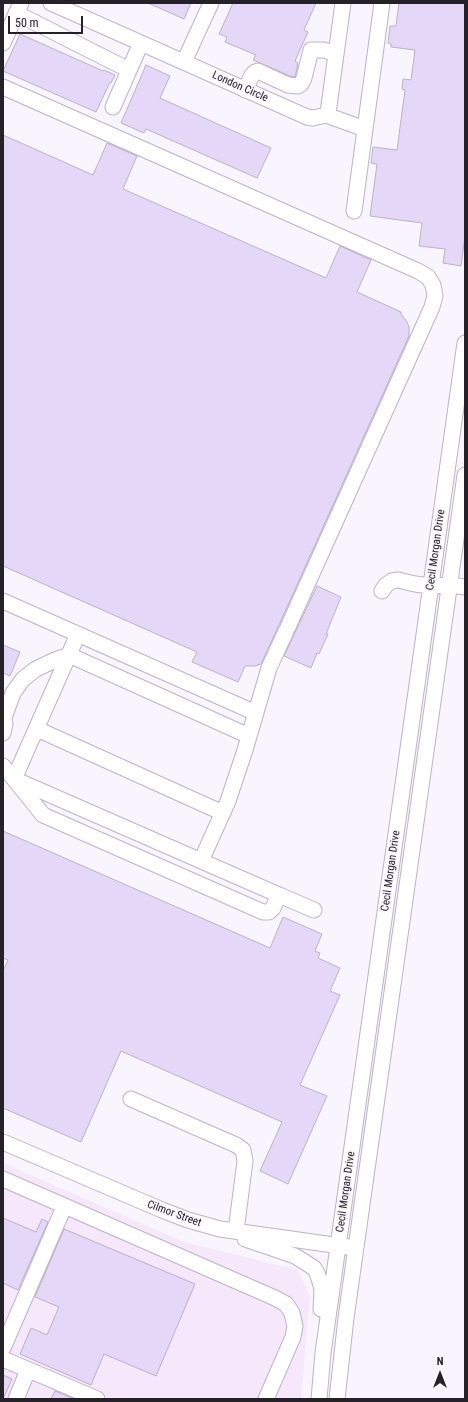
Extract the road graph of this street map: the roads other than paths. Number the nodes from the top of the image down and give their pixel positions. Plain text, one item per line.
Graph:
1 (52, 3) edge
2 (211, 3) edge
3 (343, 3) edge
4 (382, 3) edge
5 (18, 8) edge
6 (3, 42) edge
7 (141, 43) junction
8 (336, 54) junction
9 (184, 62) junction
10 (129, 70) junction
11 (3, 87) edge
12 (245, 90) junction
13 (113, 107) dead end
14 (326, 115) junction
15 (365, 129) junction
16 (354, 211) dead end
17 (465, 343) edge
18 (465, 475) edge
19 (450, 585) junction
20 (430, 586) junction
21 (465, 587) edge
22 (382, 591) dead end
23 (3, 601) edge
24 (78, 634) junction
25 (69, 656) junction
26 (4, 712) edge
27 (256, 713) junction
28 (37, 729) junction
29 (3, 733) edge
30 (249, 736) junction
31 (3, 766) edge
32 (14, 779) junction
33 (222, 813) junction
34 (201, 861) junction
35 (279, 895) junction
36 (314, 910) dead end
37 (131, 1099) dead end
38 (3, 1142) edge
39 (3, 1179) edge
40 (64, 1206) junction
41 (220, 1229) junction
42 (236, 1231) junction
43 (338, 1246) junction
44 (356, 1248) junction
45 (327, 1325) junction
46 (3, 1348) edge
47 (3, 1359) edge
48 (28, 1370) junction
49 (16, 1399) edge
50 (97, 1399) edge
51 (266, 1399) edge
52 (319, 1399) edge
53 (337, 1399) edge

1 - 7 street, London Circle
2 - 9 street
3 - 8 street
4 - 15 street
5 - 6 street
5 - 10 street
7 - 9 street, London Circle
7 - 10 street
8 - 12 street
8 - 14 street
9 - 12 street, London Circle
10 - 13 street
11 - 27 street
12 - 14 street, London Circle
14 - 15 street
15 - 16 street
17 - 20 street, Cecil Morgan Drive
18 - 19 street, Cecil Morgan Drive
19 - 20 street
19 - 21 street
19 - 44 street, Cecil Morgan Drive
20 - 22 street
20 - 43 street, Cecil Morgan Drive
23 - 24 street
24 - 25 street
24 - 27 street
25 - 26 street
25 - 28 street
25 - 30 street
26 - 29 street
27 - 30 street
28 - 32 street
28 - 33 street
30 - 33 street
31 - 32 street
32 - 34 street
32 - 35 street
33 - 34 street
34 - 35 street
35 - 36 street
37 - 42 street
38 - 41 street, Cilmor Street
39 - 40 street
40 - 46 street
40 - 51 street
41 - 42 street, Cilmor Street
41 - 45 street
42 - 43 street, Cilmor Street
43 - 44 street, Cilmor Street
43 - 45 street, Cecil Morgan Drive
44 - 53 street, Cecil Morgan Drive
45 - 52 street, Cecil Morgan Drive
47 - 48 street
48 - 49 street
48 - 50 street

